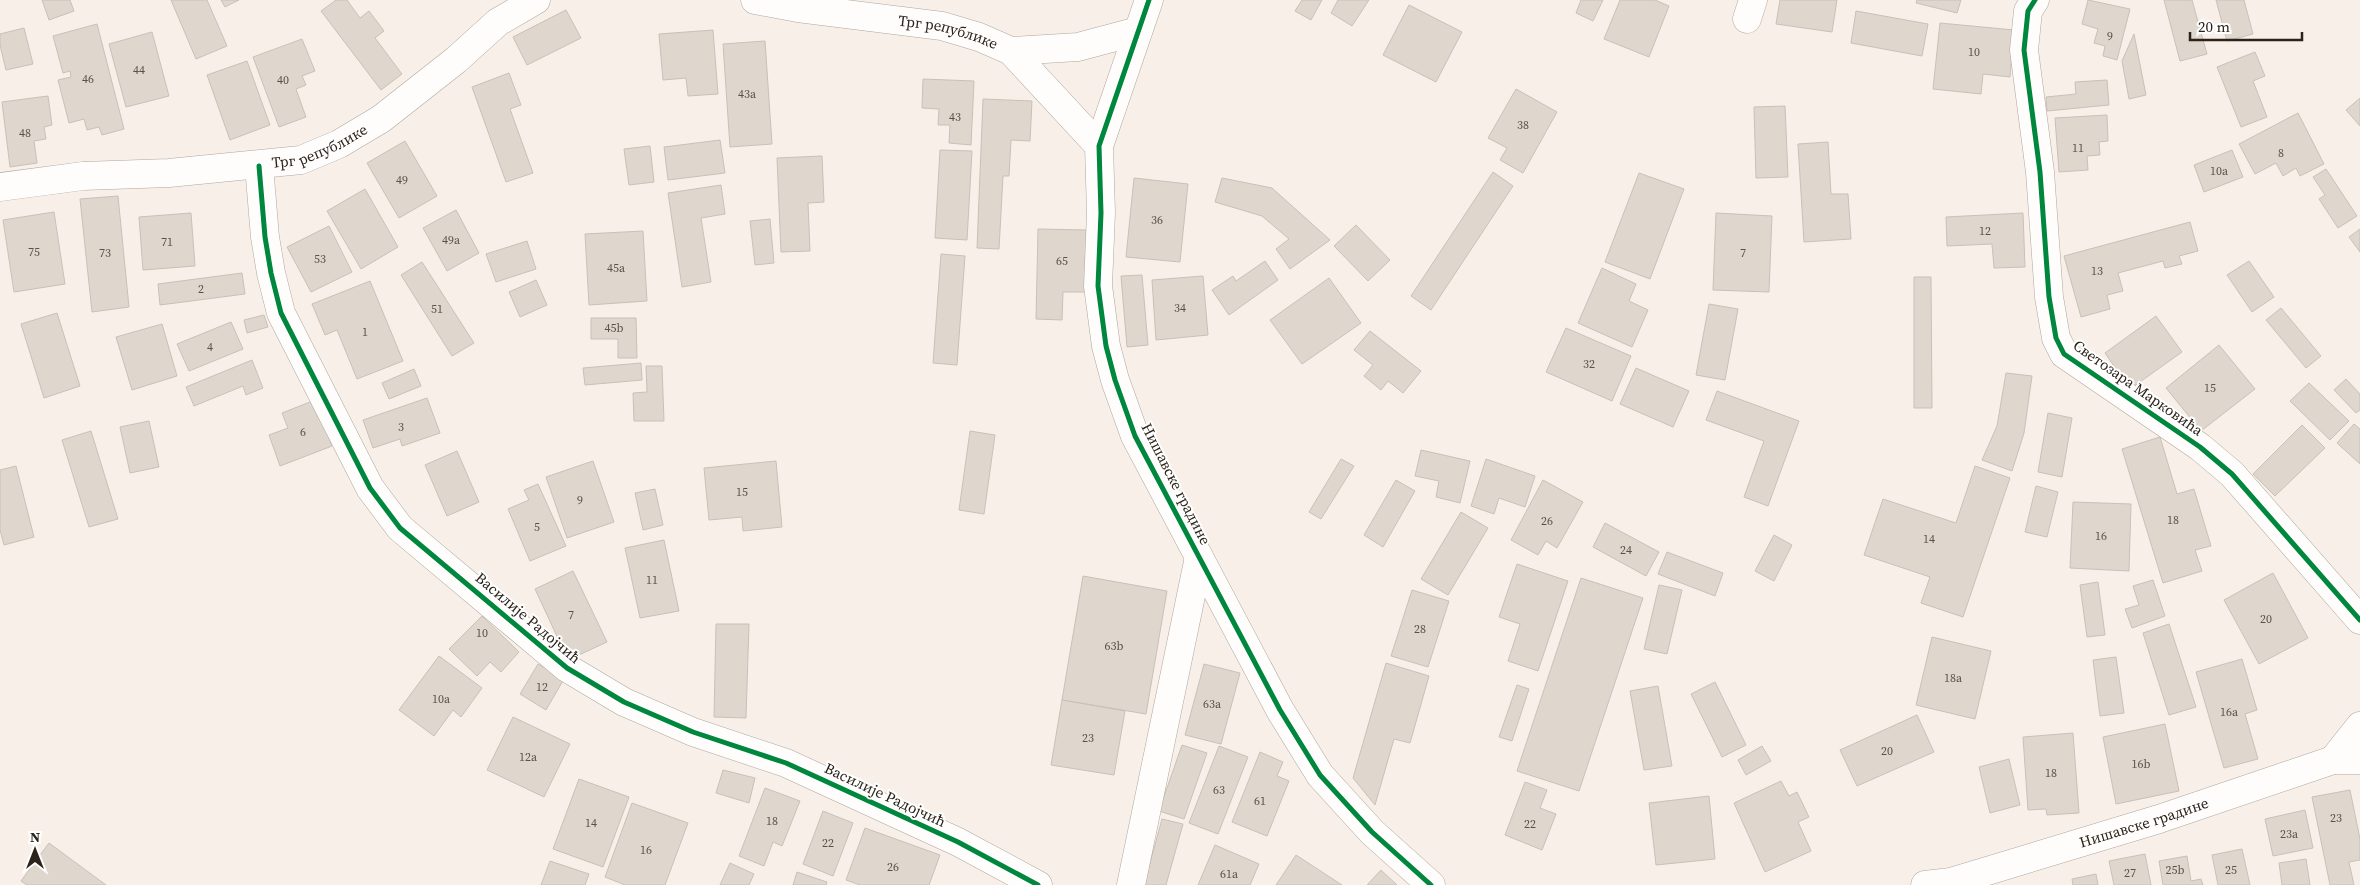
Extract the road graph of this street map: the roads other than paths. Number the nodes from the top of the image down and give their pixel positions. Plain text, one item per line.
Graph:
1 (536, 0) edge
2 (755, 0) edge
3 (1149, 0) edge
4 (2035, 0) edge
5 (1138, 31) junction
6 (1011, 51) junction
7 (1099, 146) junction
8 (259, 166) junction
9 (0, 187) edge
10 (1199, 557) junction
11 (2360, 620) edge
12 (2360, 726) edge
13 (2333, 760) junction
14 (2360, 760) edge
15 (1038, 885) edge
16 (1131, 885) edge
17 (1431, 885) edge
18 (1926, 885) edge

1 - 8 street, Трг републике
2 - 6 street, Трг републике
3 - 5 street, Нишавске градине
4 - 11 street, Светозара Марковића
5 - 6 street
5 - 7 street, Нишавске градине
6 - 7 street, Трг републике
7 - 10 street, Нишавске градине
8 - 9 street, Трг републике
8 - 15 street, Василије Радојчић
10 - 16 street
10 - 17 street, Нишавске градине
12 - 13 street
13 - 14 street, Нишавске градине
13 - 18 street, Нишавске градине

